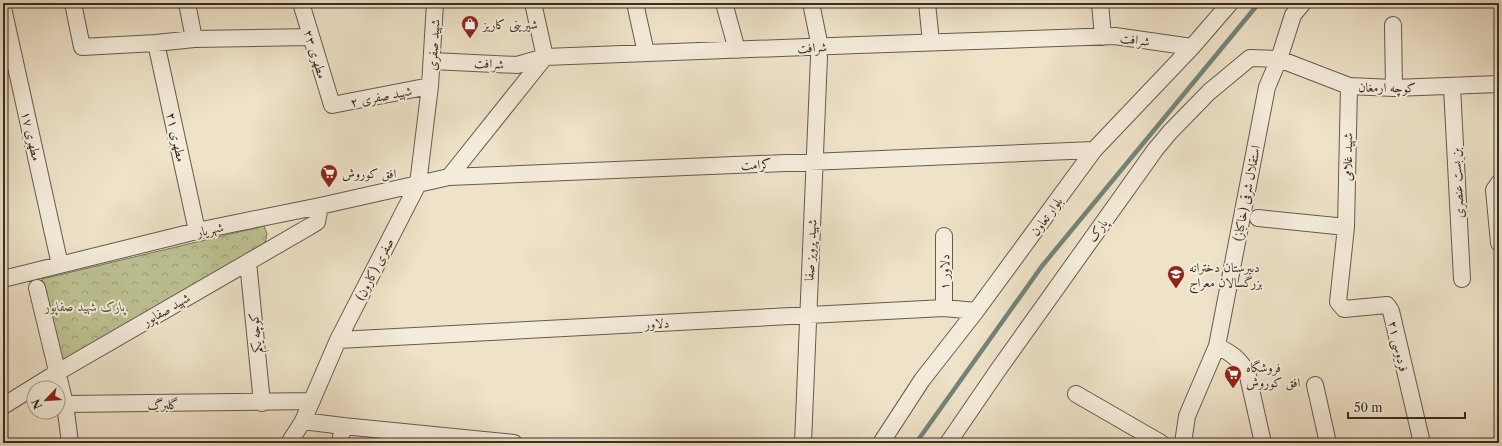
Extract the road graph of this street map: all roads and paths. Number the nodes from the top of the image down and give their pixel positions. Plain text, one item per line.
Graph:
1 (73, 3) edge
2 (187, 3) edge
3 (301, 3) edge
4 (435, 3) edge
5 (533, 3) edge
6 (635, 3) edge
7 (724, 3) edge
8 (811, 3) edge
9 (927, 3) edge
10 (1100, 3) edge
11 (1302, 3) edge
12 (1228, 4) edge
13 (3, 8) edge
14 (1393, 25) dead end
15 (311, 37) junction
16 (1103, 37) junction
17 (194, 39) junction
18 (931, 42) junction
19 (156, 43) junction
20 (1192, 47) junction
21 (737, 50) junction
22 (820, 52) junction
23 (646, 53) junction
24 (545, 57) junction
25 (1279, 59) junction
26 (432, 60) junction
27 (1499, 84) edge
28 (430, 86) junction
29 (1349, 86) junction
30 (1452, 87) junction
31 (1394, 88) junction
32 (332, 105) joint
33 (1094, 150) junction
34 (814, 162) junction
35 (449, 177) junction
36 (1498, 183) edge
37 (418, 184) junction
38 (320, 206) junction
39 (1258, 218) dead end
40 (1346, 227) junction
41 (197, 231) junction
42 (944, 236) dead end
43 (1499, 244) edge
44 (248, 262) junction
45 (60, 265) junction
46 (3, 278) edge
47 (1462, 279) dead end
48 (37, 288) dead end
49 (944, 308) junction
50 (976, 311) junction
51 (807, 315) junction
52 (338, 340) junction
53 (1217, 346) junction
54 (58, 372) junction
55 (60, 380) edge
56 (1315, 385) dead end
57 (1076, 394) dead end
58 (312, 401) junction
59 (262, 403) junction
60 (66, 404) edge
61 (3, 406) edge
62 (66, 412) edge
63 (303, 421) junction
64 (343, 426) junction
65 (497, 442) edge
66 (70, 443) edge
67 (289, 443) edge
68 (340, 443) edge
69 (514, 443) edge
70 (802, 443) edge
71 (881, 443) edge
72 (948, 443) edge
73 (1161, 443) edge
74 (1183, 443) edge
75 (1263, 443) edge
76 (1328, 443) edge
77 (1422, 443) edge

1 - 19 street
2 - 17 street
3 - 15 street, مطهری ۲۳
4 - 26 street, شهید صفری
5 - 24 street
6 - 23 street
7 - 21 street
8 - 22 street, شهید پرویز صفا
9 - 18 street
10 - 16 street
11 - 25 street, استقلال شرقی (خاکباز)
12 - 20 street, بلوار تعاون
13 - 45 street, مطهری ۱۷
14 - 31 street
15 - 17 street
15 - 32 street, مطهری ۲۳
16 - 18 street, شرافت
16 - 20 street, شرافت
17 - 19 street
18 - 22 street, شرافت
19 - 41 street, مطهری ۲۱
20 - 33 street, بلوار تعاون
21 - 22 street, شرافت
21 - 23 street, شرافت
22 - 34 street, شهید پرویز صفا
23 - 24 street, شرافت
24 - 26 street, شرافت
24 - 35 street
25 - 29 street, کوچه ارمغان
25 - 53 street, استقلال شرقی (خاکباز)
25 - 72 street, پارک
26 - 28 street, شهید صفری
27 - 30 street, کوچه ارمغان
28 - 32 street, شهید صفری ۲
28 - 37 street, صفری (کارون)
29 - 31 street, کوچه ارمغان
29 - 40 street, شهید غلامی
30 - 31 street, کوچه ارمغان
30 - 47 street, بن بست عنصری
33 - 34 street, کرامت
33 - 50 street, بلوار تعاون
34 - 35 street, کرامت
34 - 51 street, شهید پرویز صفا
35 - 37 street, کرامت
36 - 43 street
37 - 38 street, شهریار
37 - 52 street, صفری (کارون)
38 - 41 street, شهریار
38 - 44 street, شهید صفاپور
39 - 40 street
40 - 77 street, فردوسی ۲۱
41 - 45 street, شهریار
42 - 49 street, دلاور ۱
44 - 54 street, شهید صفاپور
44 - 59 street, کوچه یکم
45 - 46 street, شهریار
48 - 54 street
49 - 50 street, دلاور
49 - 51 street, دلاور
50 - 71 street, بلوار تعاون
51 - 52 street, دلاور
51 - 70 street, شهید پرویز صفا
52 - 58 street, صفری (کارون)
53 - 74 street, استقلال شرقی (خاکباز)
53 - 75 street
54 - 55 street
54 - 61 street, شهید صفاپور
56 - 76 street
57 - 73 street
58 - 59 street, گلبرگ
58 - 63 street, صفری (کارون)
59 - 60 street, گلبرگ
62 - 66 street
63 - 64 street
63 - 67 street, صفری (کارون)
64 - 65 street
64 - 68 street
65 - 69 street

